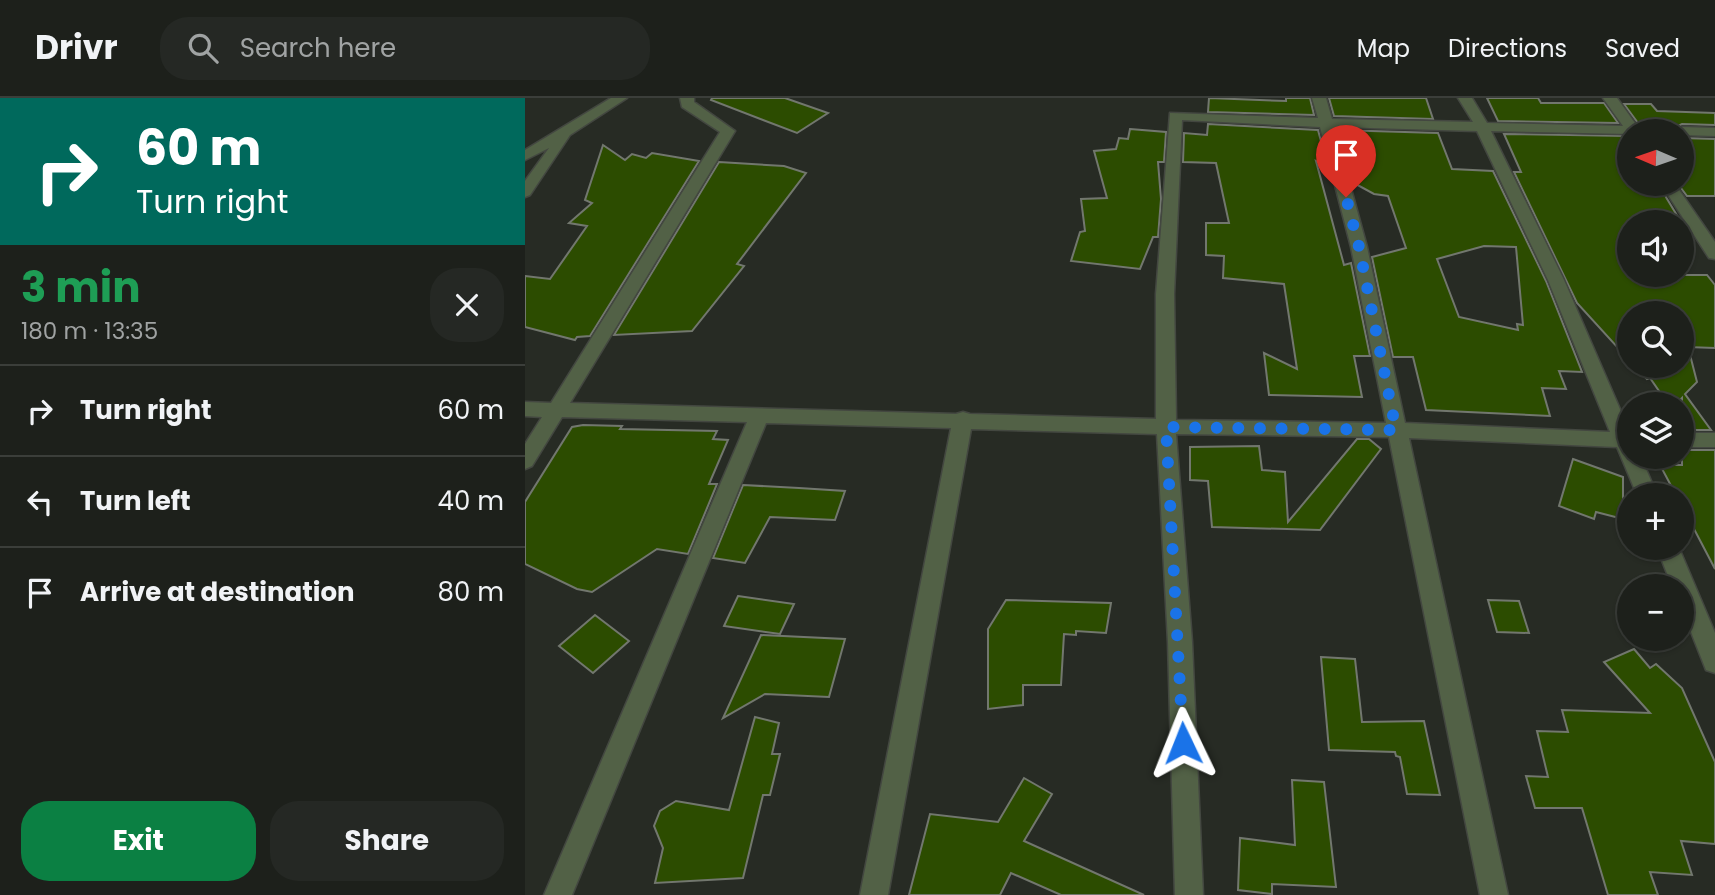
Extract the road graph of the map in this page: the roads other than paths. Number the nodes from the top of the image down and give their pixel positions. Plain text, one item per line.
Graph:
1 (620, 98) edge
2 (687, 98) edge
3 (1182, 98) edge
4 (1319, 98) edge
5 (1465, 98) edge
6 (1610, 98) edge
7 (1188, 117) junction
8 (1625, 119) edge
9 (1326, 123) junction
10 (1482, 126) junction
11 (1617, 130) edge
12 (1694, 131) edge
13 (568, 132) junction
14 (1715, 132) edge
15 (525, 156) edge
16 (525, 192) edge
17 (1676, 196) edge
18 (1715, 254) edge
19 (525, 409) edge
20 (556, 410) junction
21 (760, 415) junction
22 (963, 419) junction
23 (1617, 421) edge
24 (1166, 427) junction
25 (1396, 430) junction
26 (1694, 440) edge
27 (1715, 440) edge
28 (1617, 446) edge
29 (525, 461) edge
30 (1673, 560) edge
31 (1715, 662) edge
32 (558, 895) edge
33 (874, 895) edge
34 (1189, 895) edge
35 (1494, 895) edge

1 - 13 street
2 - 20 street
3 - 7 street
4 - 9 street
5 - 10 street
6 - 8 street
7 - 9 street
7 - 24 street
9 - 10 street
9 - 25 street
10 - 11 street
10 - 23 street
12 - 14 street
13 - 15 street
13 - 16 street
17 - 18 street
19 - 20 street
20 - 21 street
20 - 29 street
21 - 22 street
21 - 32 street
22 - 24 street
22 - 33 street
24 - 25 street
24 - 34 street
25 - 28 street
25 - 35 street
26 - 27 street
30 - 31 street

